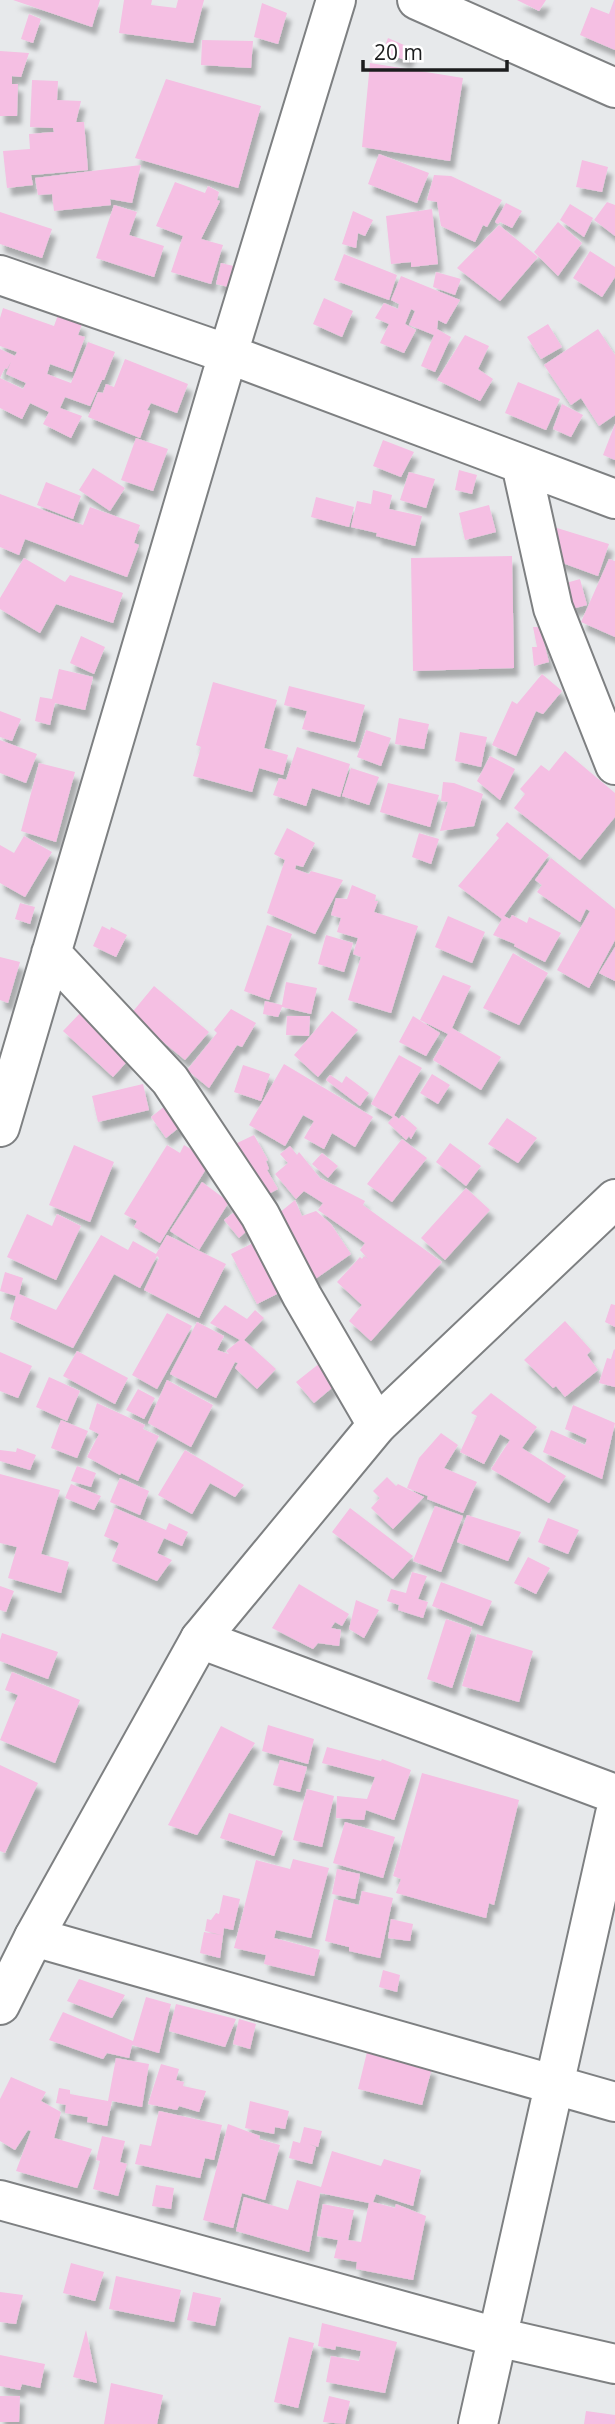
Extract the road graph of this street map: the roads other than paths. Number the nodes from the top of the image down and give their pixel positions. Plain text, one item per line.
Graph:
1 (336, 0) edge
2 (417, 0) edge
3 (615, 88) edge
4 (0, 275) edge
5 (229, 354) junction
6 (521, 464) junction
7 (615, 499) edge
8 (615, 765) edge
9 (51, 953) junction
10 (0, 1127) edge
11 (615, 1199) edge
12 (377, 1425) junction
13 (200, 1639) junction
14 (615, 1794) edge
15 (615, 1814) edge
16 (34, 1937) junction
17 (0, 2005) edge
18 (554, 2086) junction
19 (615, 2102) edge
20 (0, 2200) edge
21 (497, 2337) junction
22 (615, 2364) edge
23 (478, 2424) edge

1 - 5 street
2 - 3 street
4 - 5 street
5 - 6 street
5 - 9 street
6 - 7 street
6 - 8 street
9 - 10 street
9 - 12 street
11 - 12 street
12 - 13 street
13 - 14 street
13 - 16 street
15 - 18 street
16 - 17 street
16 - 18 street
18 - 19 street
18 - 21 street
20 - 21 street
21 - 22 street
21 - 23 street

